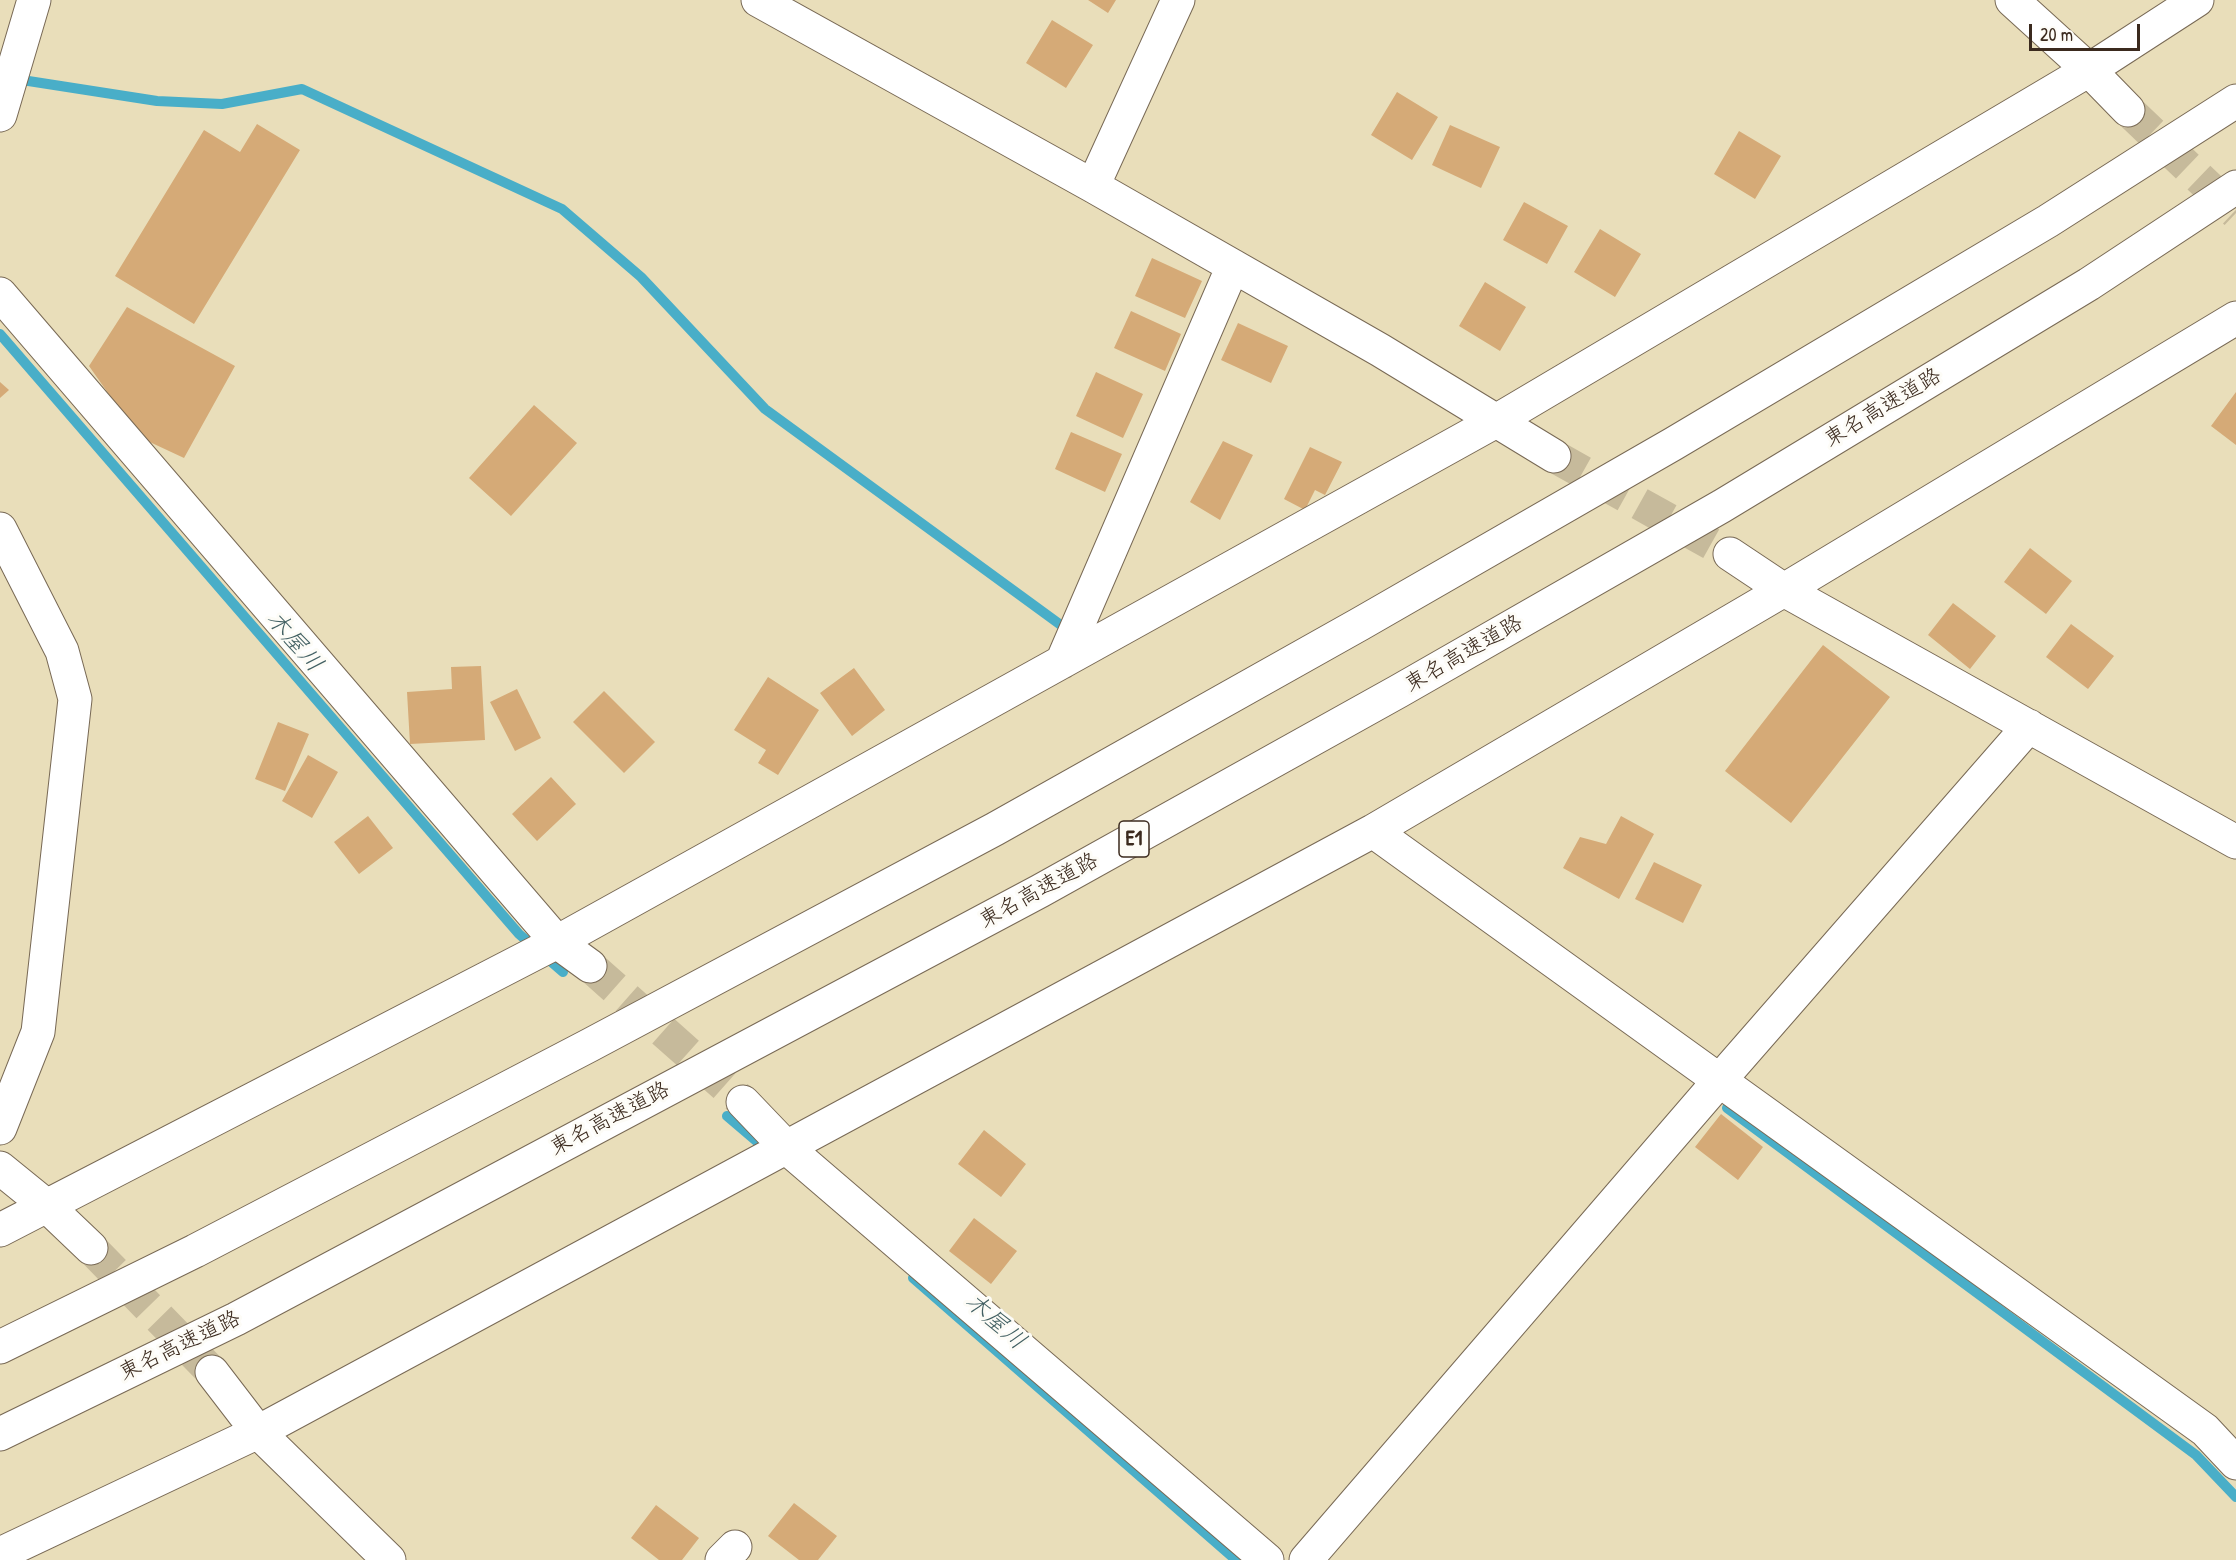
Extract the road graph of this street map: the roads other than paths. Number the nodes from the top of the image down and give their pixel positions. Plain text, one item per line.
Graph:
1 (34, 0) edge
2 (758, 0) edge
3 (1178, 0) edge
4 (2012, 0) edge
5 (2197, 0) edge
6 (2089, 70) junction
7 (2236, 101) edge
8 (2128, 110) tunnel mouth
9 (0, 115) edge
10 (1093, 186) junction
11 (2236, 187) edge
12 (1233, 266) junction
13 (0, 294) edge
14 (2236, 318) edge
15 (1496, 422) junction
16 (1554, 456) tunnel mouth
17 (0, 529) edge
18 (1730, 554) tunnel mouth
19 (1784, 590) junction
20 (1062, 662) junction
21 (2029, 726) junction
22 (1373, 831) junction
23 (2236, 842) edge
24 (544, 949) junction
25 (590, 966) tunnel mouth
26 (1719, 1081) junction
27 (743, 1102) tunnel mouth
28 (0, 1128) edge
29 (785, 1148) junction
30 (0, 1168) edge
31 (48, 1206) junction
32 (0, 1230) edge
33 (91, 1248) tunnel mouth
34 (0, 1347) edge
35 (212, 1372) tunnel mouth
36 (258, 1432) junction
37 (0, 1434) edge
38 (2236, 1463) edge
39 (0, 1554) edge
40 (389, 1560) edge
41 (1267, 1560) edge
42 (1306, 1560) edge

1 - 9 main road
2 - 10 main road
3 - 10 main road
4 - 6 main road
5 - 6 main road
6 - 8 main road
6 - 15 main road
7 - 34 main road
10 - 12 main road
11 - 37 main road, 東名高速道路 / E1
12 - 15 main road
12 - 20 main road
13 - 24 main road
14 - 19 main road
15 - 16 main road
15 - 20 main road
17 - 28 main road
18 - 19 main road
19 - 21 main road
19 - 22 main road
20 - 24 main road
21 - 23 main road
21 - 26 main road
22 - 26 main road
22 - 29 main road
24 - 25 main road
24 - 31 main road
26 - 38 main road
26 - 42 main road
27 - 29 main road
29 - 36 main road
29 - 41 main road
30 - 31 main road
31 - 32 main road
31 - 33 main road
35 - 36 main road
36 - 39 main road
36 - 40 main road

